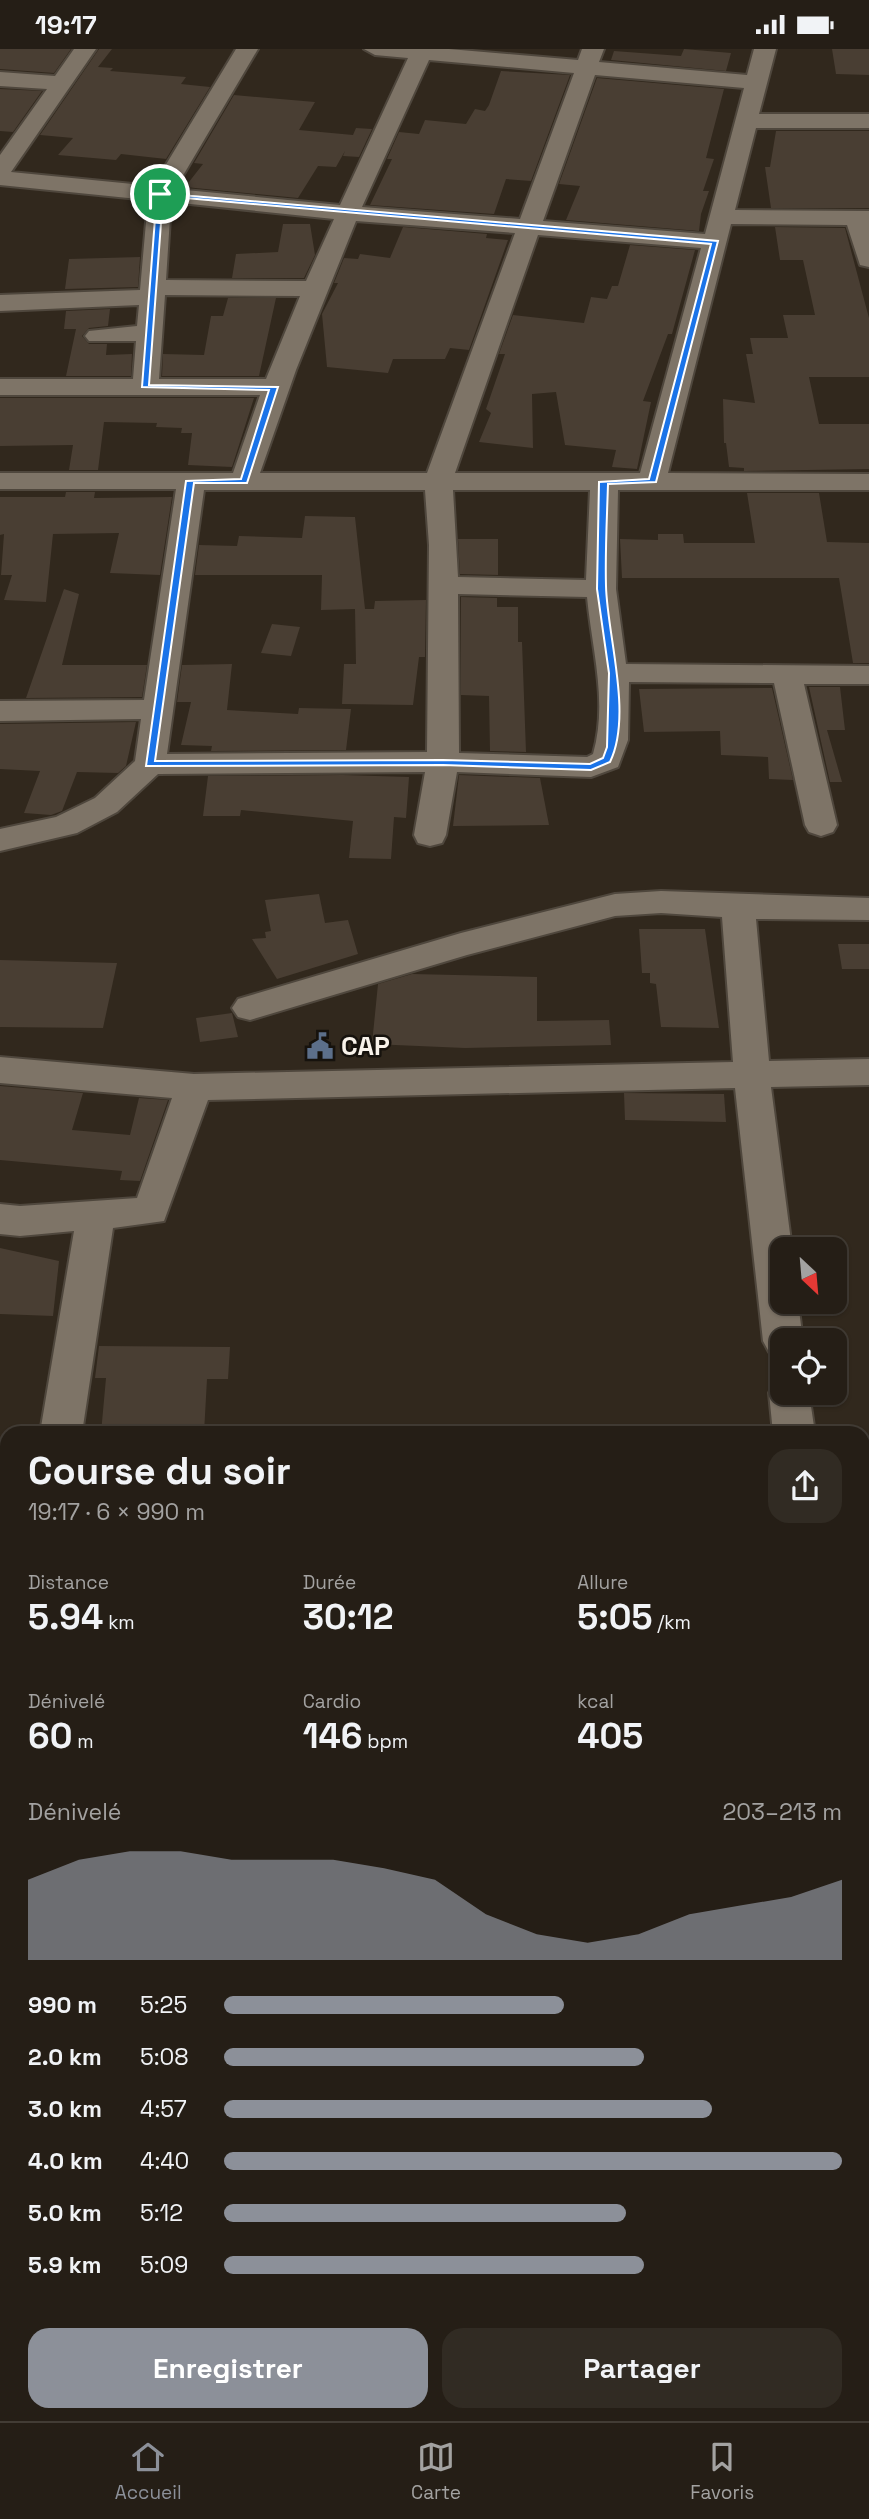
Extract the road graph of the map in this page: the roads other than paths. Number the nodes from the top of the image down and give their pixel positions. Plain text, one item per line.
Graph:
1 (85, 49) edge
2 (247, 49) edge
3 (375, 49) edge
4 (765, 49) edge
5 (422, 51) edge
6 (590, 58) edge
7 (0, 79) edge
8 (756, 82) junction
9 (62, 83) junction
10 (746, 121) junction
11 (869, 121) edge
12 (0, 172) edge
13 (0, 178) edge
14 (160, 194) junction
15 (346, 213) junction
16 (721, 217) junction
17 (863, 218) edge
18 (530, 226) junction
19 (715, 242) junction
20 (869, 260) edge
21 (314, 289) junction
22 (153, 292) junction
23 (0, 303) edge
24 (149, 334) junction
25 (97, 335) dead end
26 (0, 387) edge
27 (145, 387) junction
28 (274, 387) junction
29 (0, 481) edge
30 (191, 481) junction
31 (244, 481) junction
32 (438, 481) junction
33 (604, 482) junction
34 (652, 482) junction
35 (869, 482) edge
36 (442, 585) junction
37 (601, 589) junction
38 (614, 673) junction
39 (787, 674) junction
40 (869, 675) edge
41 (158, 709) junction
42 (0, 711) edge
43 (443, 762) junction
44 (150, 764) junction
45 (821, 825) dead end
46 (430, 835) dead end
47 (0, 840) edge
48 (737, 907) junction
49 (869, 909) edge
50 (250, 1008) dead end
51 (0, 1070) edge
52 (869, 1072) edge
53 (752, 1076) junction
54 (194, 1087) junction
55 (96, 1215) junction
56 (0, 1219) edge
57 (781, 1328) edge
58 (790, 1405) edge
59 (62, 1426) edge
60 (793, 1426) edge

1 - 9 street
2 - 14 street
3 - 5 street
4 - 8 street
5 - 6 street
5 - 15 street
6 - 8 street
6 - 18 street
7 - 9 street
8 - 10 street
9 - 12 street
10 - 11 street
10 - 16 street
13 - 14 street
14 - 15 street
14 - 22 street
15 - 18 street
15 - 21 street
16 - 17 street
16 - 19 street
17 - 20 street
18 - 19 street
18 - 32 street
19 - 34 street
21 - 22 street
21 - 28 street
22 - 23 street
22 - 24 street
24 - 25 street
24 - 27 street
26 - 27 street
27 - 28 street
28 - 31 street
29 - 30 street
30 - 31 street
30 - 41 street
31 - 32 street
32 - 33 street
32 - 36 street
33 - 34 street
33 - 37 street
34 - 35 street
36 - 37 street
36 - 43 street
37 - 38 street
38 - 39 street
38 - 43 street
39 - 40 street
39 - 45 street
41 - 42 street
41 - 44 street
43 - 44 street
43 - 46 street
44 - 47 street
48 - 49 street
48 - 50 street
48 - 53 street
51 - 54 street
52 - 53 street
53 - 54 street
53 - 57 street
54 - 55 street
55 - 56 street
55 - 59 street
58 - 60 street

